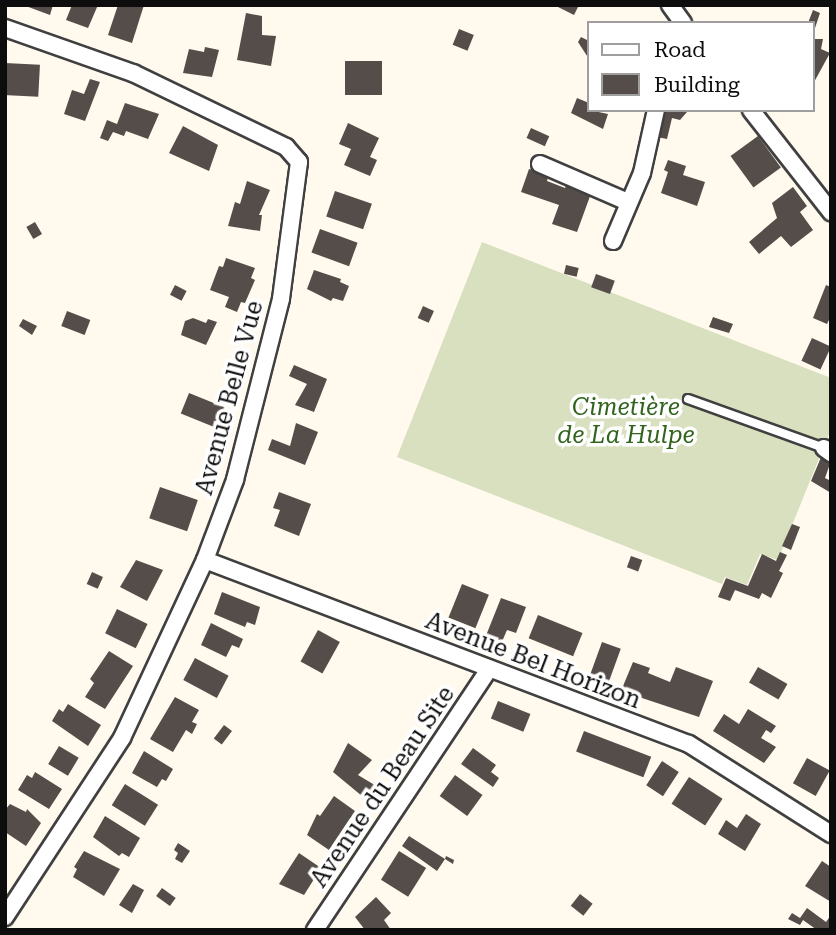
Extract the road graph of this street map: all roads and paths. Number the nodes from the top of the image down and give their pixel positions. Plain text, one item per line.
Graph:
1 (5, 28) edge
2 (656, 112) edge
3 (753, 112) edge
4 (540, 163) dead end
5 (628, 202) junction
6 (831, 212) edge
7 (613, 241) dead end
8 (688, 399) dead end
9 (827, 451) edge
10 (205, 561) junction
11 (489, 669) junction
12 (831, 834) edge
13 (5, 917) edge
14 (315, 930) edge

1 - 10 street, Avenue Belle Vue
2 - 5 street
3 - 6 street
4 - 5 street
5 - 7 street
8 - 9 lane
10 - 11 street, Avenue Bel Horizon
10 - 13 street, Avenue Belle Vue
11 - 12 street, Avenue Bel Horizon
11 - 14 street, Avenue du Beau Site

